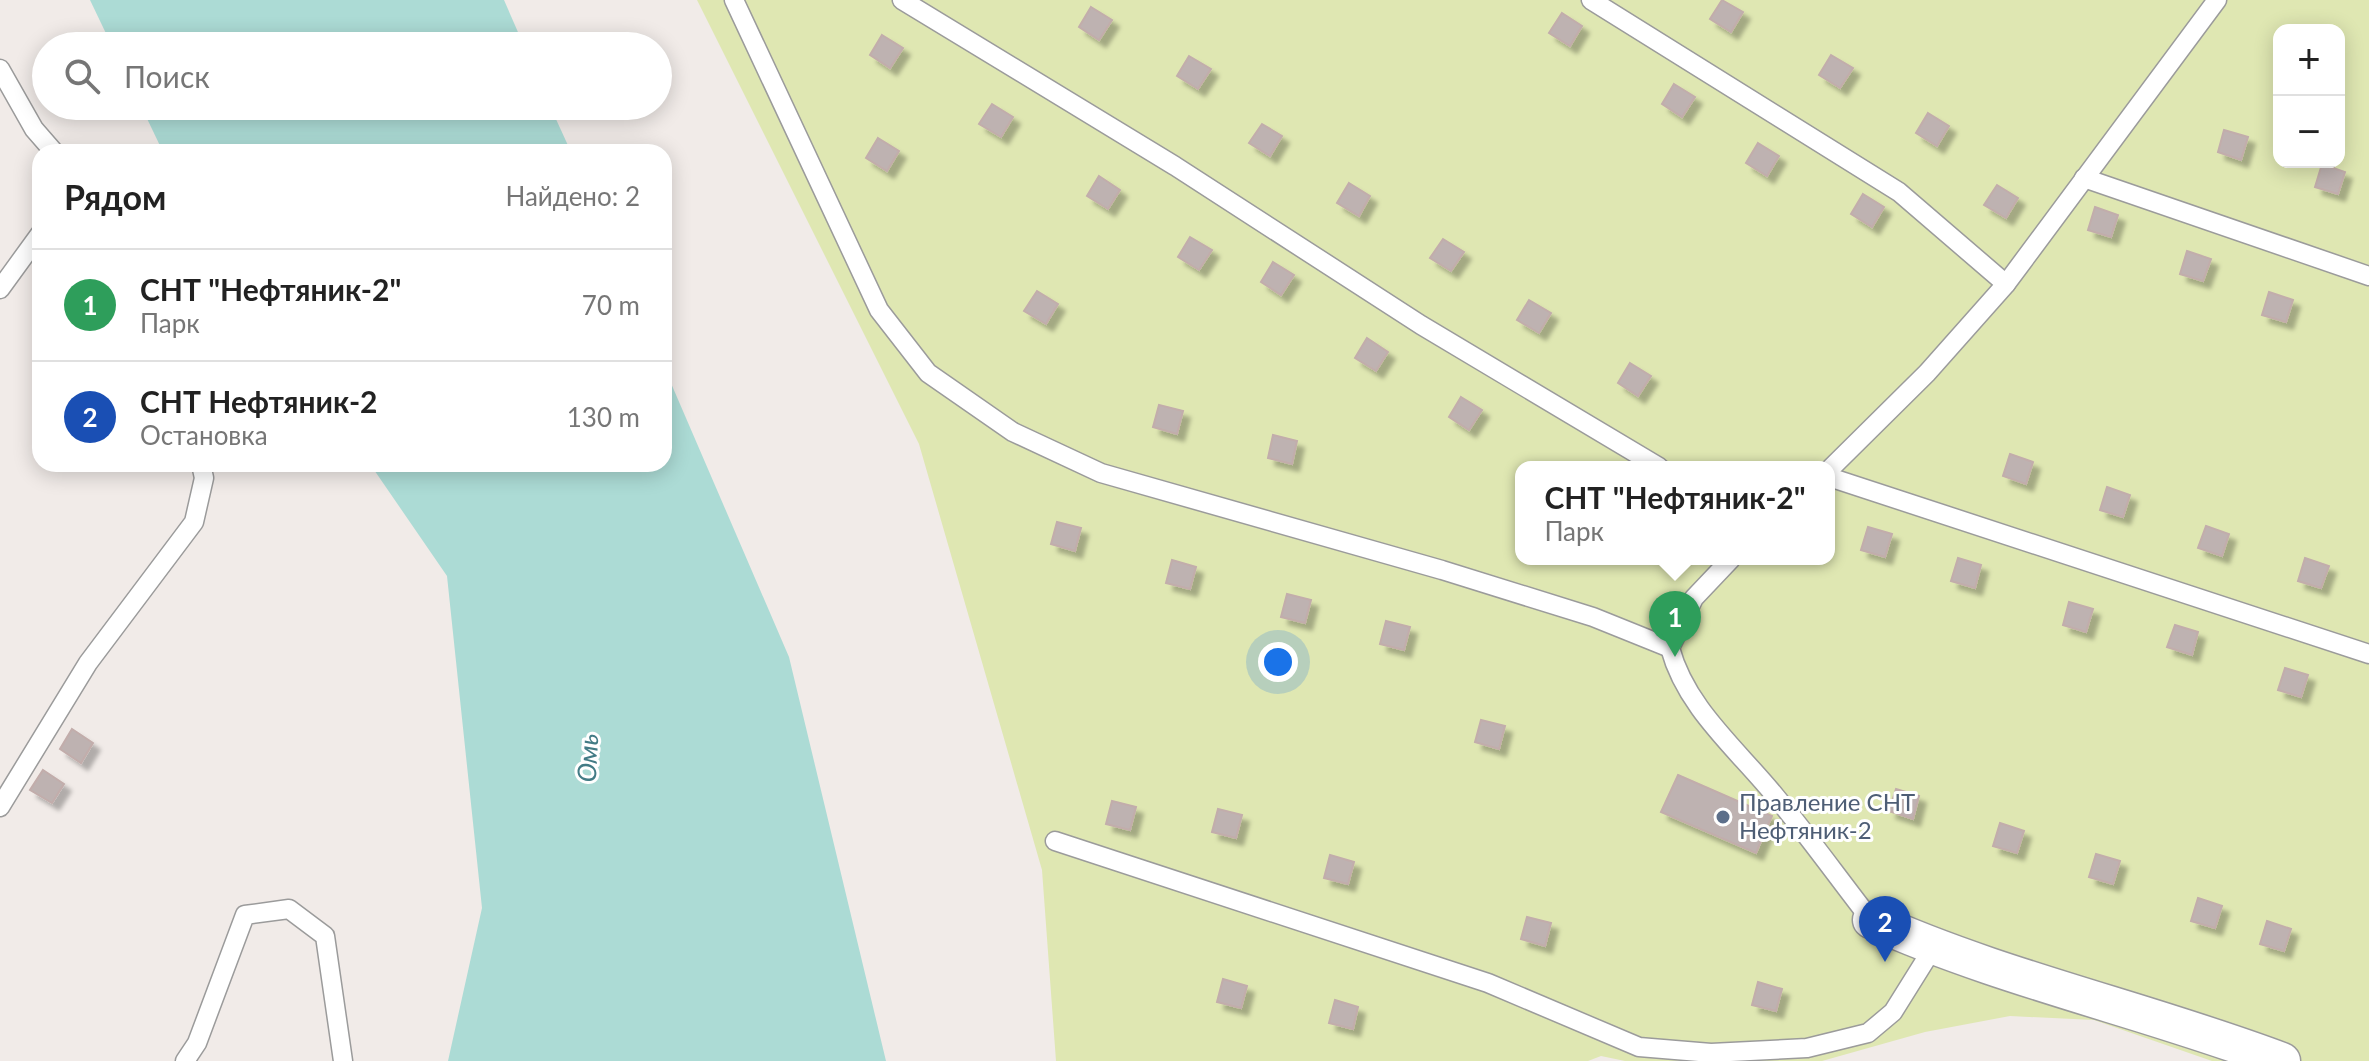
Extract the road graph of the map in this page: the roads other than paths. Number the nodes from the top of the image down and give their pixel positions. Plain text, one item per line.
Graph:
1 (734, 0) edge
2 (902, 0) edge
3 (1591, 0) edge
4 (2217, 0) edge
5 (0, 69) edge
6 (47, 144) edge
7 (2084, 178) junction
8 (32, 245) edge
9 (2369, 276) edge
10 (2006, 284) junction
11 (0, 289) edge
12 (1649, 461) edge
13 (1835, 464) edge
14 (203, 472) edge
15 (1835, 479) edge
16 (1725, 565) edge
17 (1670, 648) junction
18 (2369, 654) edge
19 (0, 807) edge
20 (1055, 841) dead end
21 (1871, 920) joint
22 (1933, 948) junction
23 (185, 1061) edge
24 (343, 1061) edge
25 (2282, 1061) edge

1 - 17 lane
2 - 12 lane
3 - 10 lane
4 - 7 lane
5 - 6 lane
7 - 9 lane
7 - 10 lane
8 - 11 lane
10 - 13 lane
14 - 19 lane
15 - 18 lane
16 - 17 lane
17 - 21 lane
20 - 22 lane
21 - 22 street
22 - 25 street
23 - 24 lane

